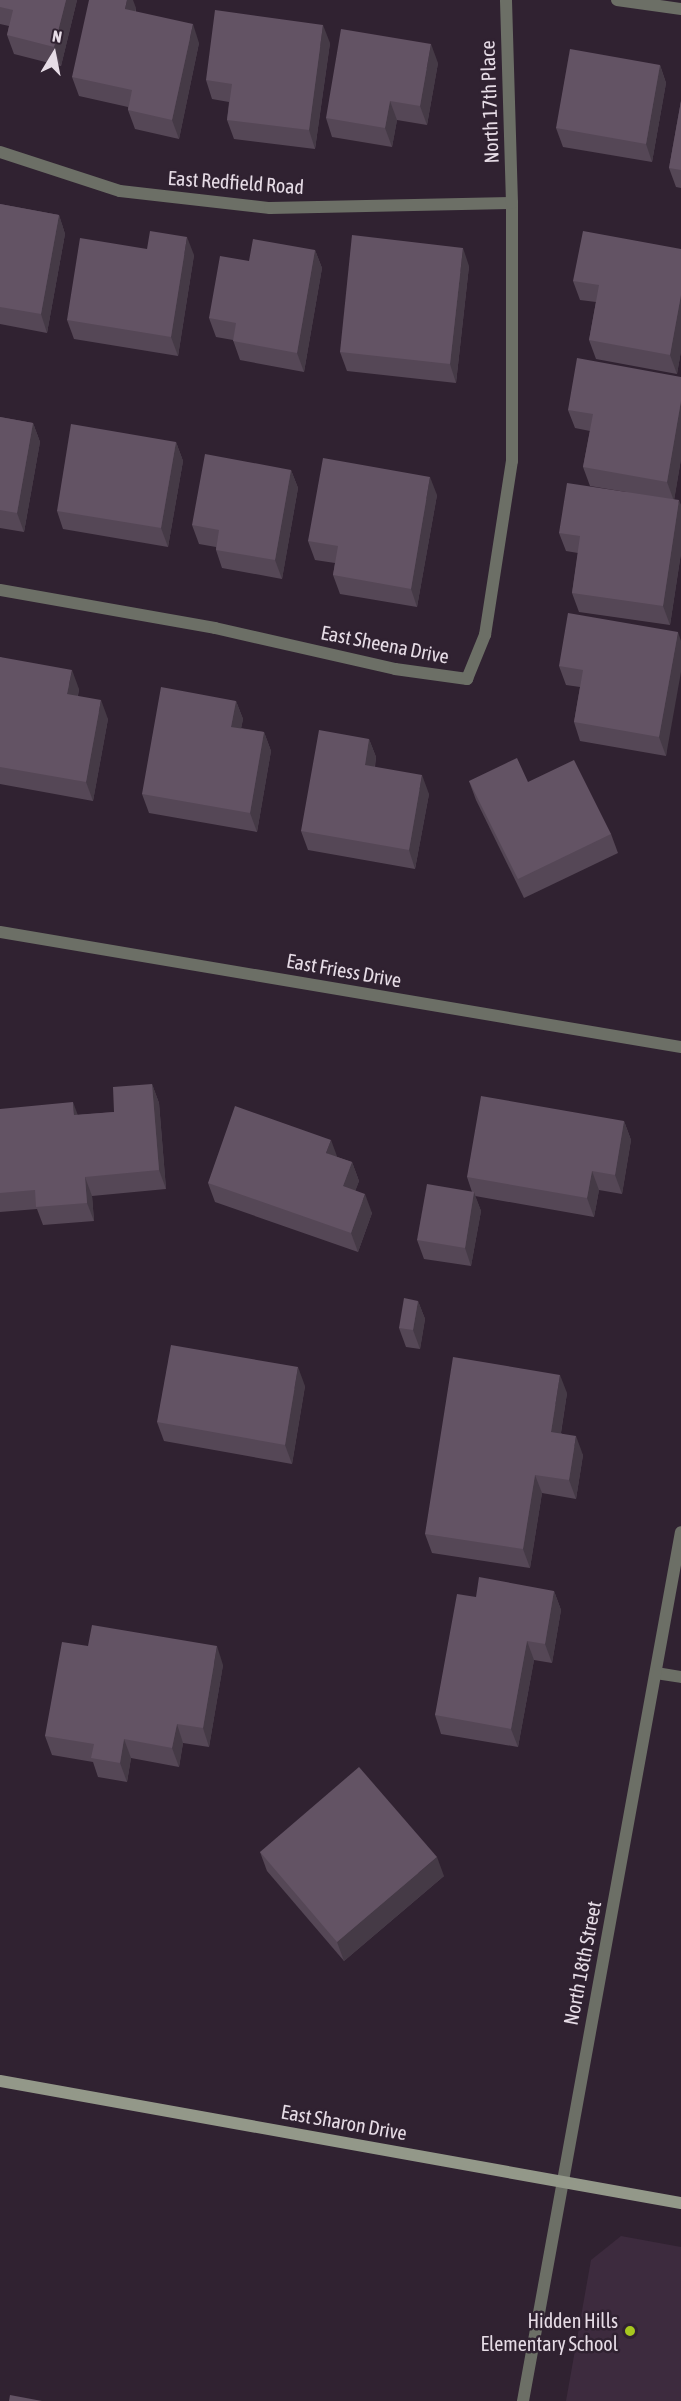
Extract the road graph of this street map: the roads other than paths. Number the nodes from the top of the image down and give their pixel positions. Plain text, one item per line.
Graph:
1 (506, 0) edge
2 (616, 0) edge
3 (681, 9) edge
4 (0, 152) edge
5 (512, 203) junction
6 (0, 590) edge
7 (0, 932) edge
8 (681, 1047) edge
9 (681, 1532) edge
10 (656, 1673) junction
11 (681, 1677) edge
12 (0, 2081) edge
13 (561, 2181) junction
14 (681, 2203) edge
15 (523, 2401) edge

1 - 5 street, North 17th Place
2 - 3 street
4 - 5 street, East Redfield Road
5 - 6 street, East Sheena Drive
7 - 8 street, East Friess Drive
9 - 10 street, North 18th Street
10 - 11 street
10 - 13 street, North 18th Street
12 - 13 street, East Sharon Drive
13 - 14 street, East Sharon Drive
13 - 15 street, North 18th Street

